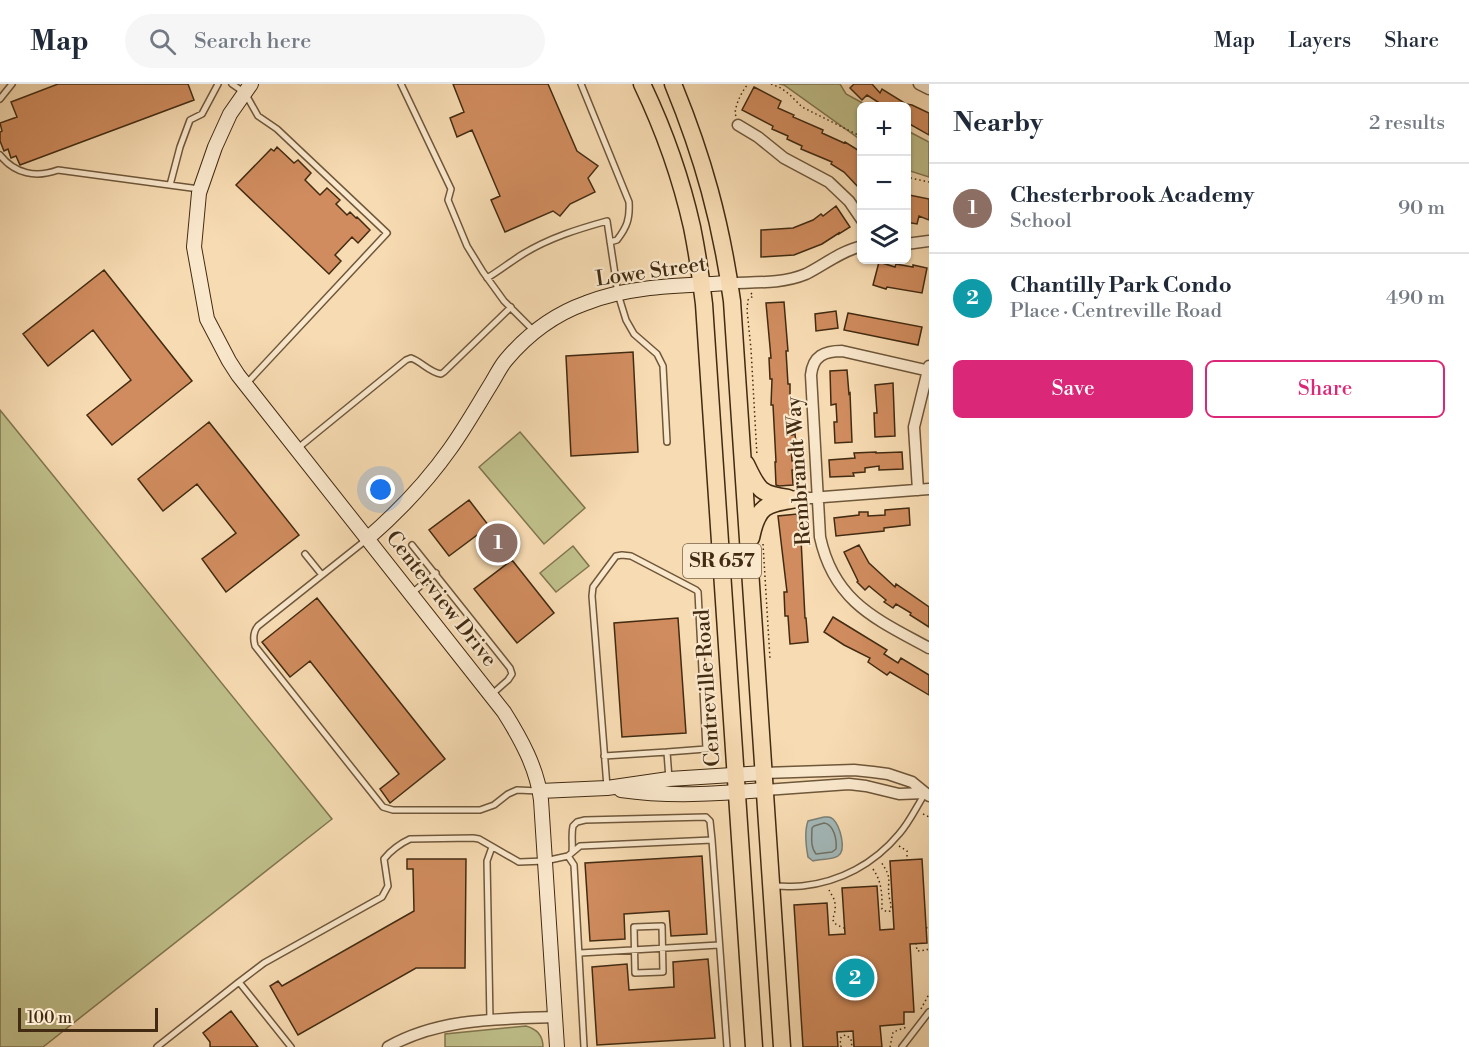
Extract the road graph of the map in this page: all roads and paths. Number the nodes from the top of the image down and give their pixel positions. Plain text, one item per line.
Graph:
1 (12, 84) edge
2 (218, 84) edge
3 (232, 84) edge
4 (402, 84) edge
5 (581, 84) edge
6 (642, 84) edge
7 (673, 84) edge
8 (748, 84) edge
9 (771, 84) edge
10 (919, 84) edge
11 (248, 88) edge
12 (929, 89) edge
13 (0, 99) edge
14 (738, 125) joint
15 (857, 135) edge
16 (0, 155) edge
17 (911, 178) edge
18 (929, 182) edge
19 (170, 185) junction
20 (200, 189) junction
21 (857, 214) edge
22 (929, 241) edge
23 (610, 242) junction
24 (911, 243) edge
25 (857, 248) edge
26 (487, 278) junction
27 (730, 283) junction
28 (702, 285) junction
29 (618, 294) junction
30 (753, 296) dead end
31 (511, 307) junction
32 (535, 331) junction
33 (928, 368) edge
34 (245, 384) junction
35 (667, 442) dead end
36 (297, 449) junction
37 (751, 459) junction
38 (924, 489) edge
39 (818, 497) junction
40 (797, 499) junction
41 (367, 539) junction
42 (412, 545) dead end
43 (749, 550) junction
44 (305, 554) dead end
45 (436, 573) junction
46 (322, 575) junction
47 (410, 594) junction
48 (929, 648) edge
49 (490, 695) junction
50 (667, 752) junction
51 (604, 756) junction
52 (736, 774) junction
53 (669, 779) junction
54 (765, 781) junction
55 (607, 788) junction
56 (540, 790) junction
57 (737, 792) junction
58 (928, 793) edge
59 (920, 813) dead end
60 (929, 816) edge
61 (712, 840) junction
62 (899, 845) dead end
63 (492, 847) junction
64 (570, 854) junction
65 (907, 860) dead end
66 (545, 861) junction
67 (881, 862) dead end
68 (873, 869) dead end
69 (772, 886) junction
70 (828, 889) dead end
71 (844, 928) dead end
72 (916, 943) dead end
73 (719, 945) junction
74 (929, 946) edge
75 (663, 948) junction
76 (634, 950) junction
77 (580, 952) junction
78 (239, 982) junction
79 (929, 994) edge
80 (921, 1010) dead end
81 (929, 1012) edge
82 (555, 1017) junction
83 (490, 1020) junction
84 (908, 1027) dead end
85 (157, 1047) edge
86 (291, 1047) edge
87 (388, 1047) edge
88 (557, 1047) edge
89 (584, 1047) edge
90 (727, 1047) edge
91 (754, 1047) edge
92 (782, 1047) edge
93 (841, 1047) edge
94 (852, 1047) edge
95 (890, 1047) edge
96 (902, 1047) edge

1 - 13 lane
2 - 19 lane
3 - 11 lane
4 - 26 lane
5 - 23 lane
6 - 28 main road, Centreville Road / SR 657
7 - 27 main road, SR 657
8 - 14 path
9 - 15 path
10 - 12 street
11 - 20 street, Centerview Drive
11 - 34 lane
14 - 21 street
16 - 19 lane
17 - 18 path
19 - 20 lane
20 - 34 street, Centerview Drive
22 - 24 street
23 - 26 lane
23 - 29 lane
25 - 27 street, Lowe Street
26 - 31 lane
27 - 28 street, Lowe Street
27 - 37 main road, SR 657
28 - 29 street, Lowe Street
28 - 52 main road, Centreville Road / SR 657
29 - 32 street, Lowe Street
29 - 35 lane
30 - 37 path
31 - 32 lane
31 - 36 lane
32 - 41 street, Lowe Street
33 - 38 street
33 - 39 street, Rembrandt Way
34 - 36 street, Centerview Drive
36 - 41 street, Centerview Drive
37 - 40 main road
37 - 43 main road, SR 657
38 - 39 street
39 - 40 street
39 - 48 street, Rembrandt Way
40 - 43 main road
41 - 46 lane
41 - 47 street, Centerview Drive
42 - 45 lane
43 - 54 main road, SR 657
44 - 46 lane
45 - 47 lane
45 - 49 lane
46 - 56 lane
47 - 49 street, Centerview Drive
49 - 56 street, Centerview Drive
50 - 51 lane
50 - 51 lane
50 - 53 lane
51 - 55 lane
52 - 53 street
52 - 54 street
52 - 57 main road, Centreville Road / SR 657
53 - 55 street
54 - 57 street
54 - 58 street
54 - 58 street
54 - 69 main road, SR 657
55 - 56 street
55 - 57 street
56 - 66 street, Centerview Drive
57 - 91 main road, Centreville Road / SR 657
58 - 69 lane
59 - 60 path
61 - 64 lane
61 - 64 lane
61 - 73 lane
62 - 65 path
63 - 66 lane
63 - 78 lane
63 - 83 lane
64 - 66 lane
64 - 77 lane
66 - 82 street, Centerview Drive
67 - 68 path
69 - 92 main road, SR 657
70 - 71 path
72 - 74 path
73 - 75 lane
73 - 90 lane
75 - 76 lane
75 - 76 lane
75 - 76 lane
76 - 77 lane
77 - 89 lane
78 - 85 lane
78 - 86 lane
79 - 80 path
81 - 96 lane
82 - 83 street
82 - 88 street, Centerview Drive
83 - 87 street
84 - 95 path
93 - 94 path

